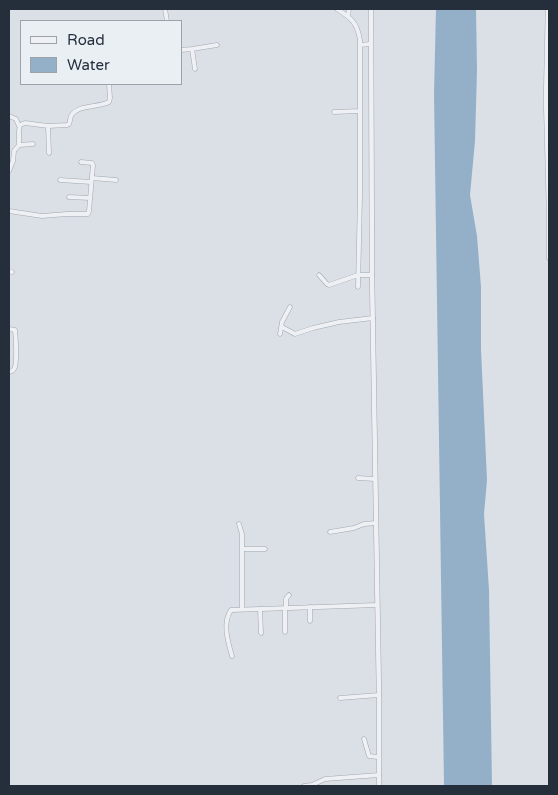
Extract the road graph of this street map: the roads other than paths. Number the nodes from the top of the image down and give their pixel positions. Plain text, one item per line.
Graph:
1 (336, 9) edge
2 (349, 9) edge
3 (371, 9) edge
4 (548, 9) edge
5 (348, 16) junction
6 (370, 44) junction
7 (217, 45) dead end
8 (360, 45) junction
9 (192, 49) junction
10 (182, 50) edge
11 (195, 69) dead end
12 (109, 85) edge
13 (360, 111) junction
14 (334, 112) dead end
15 (9, 116) edge
16 (19, 126) junction
17 (48, 126) junction
18 (360, 137) junction
19 (369, 137) junction
20 (33, 144) dead end
21 (19, 145) junction
22 (49, 153) dead end
23 (81, 162) dead end
24 (9, 171) edge
25 (60, 180) dead end
26 (91, 180) junction
27 (116, 180) dead end
28 (69, 197) dead end
29 (90, 198) junction
30 (9, 211) edge
31 (549, 227) edge
32 (549, 258) edge
33 (319, 275) dead end
34 (359, 275) junction
35 (371, 275) junction
36 (358, 287) dead end
37 (290, 307) dead end
38 (373, 318) junction
39 (282, 327) junction
40 (9, 329) edge
41 (280, 334) dead end
42 (9, 372) edge
43 (360, 478) dead end
44 (375, 479) junction
45 (374, 523) junction
46 (239, 524) dead end
47 (330, 532) dead end
48 (242, 549) junction
49 (265, 549) dead end
50 (290, 596) dead end
51 (375, 605) junction
52 (310, 607) junction
53 (285, 608) junction
54 (242, 609) junction
55 (260, 609) junction
56 (310, 622) dead end
57 (285, 632) dead end
58 (261, 633) dead end
59 (232, 656) dead end
60 (374, 695) junction
61 (340, 698) dead end
62 (364, 739) dead end
63 (374, 757) junction
64 (378, 775) junction
65 (304, 786) edge
66 (379, 786) edge

1 - 5 street
2 - 5 street
3 - 6 street
4 - 31 street
5 - 8 street
6 - 8 street
6 - 19 street
7 - 9 street
8 - 13 street
9 - 10 street
9 - 11 street
12 - 17 street
13 - 14 street
13 - 18 street
15 - 16 street
16 - 17 street
16 - 21 street
17 - 22 street
18 - 19 street
18 - 34 street
19 - 35 street
20 - 21 street
21 - 24 street
23 - 26 street
25 - 26 street
26 - 27 street
26 - 29 street
28 - 29 street
29 - 30 street
31 - 32 street
33 - 34 street
34 - 35 street
34 - 36 street
35 - 38 street
37 - 39 street
38 - 39 street
38 - 44 street
39 - 41 street
40 - 42 street
43 - 44 street
44 - 45 street
45 - 47 street
45 - 51 street
46 - 48 street
48 - 49 street
48 - 54 street
50 - 53 street
51 - 52 street
51 - 60 street
52 - 53 street
52 - 56 street
53 - 55 street
53 - 57 street
54 - 55 street
54 - 59 street
55 - 58 street
60 - 61 street
60 - 63 street
62 - 63 street
63 - 64 street
64 - 65 street
64 - 66 street

